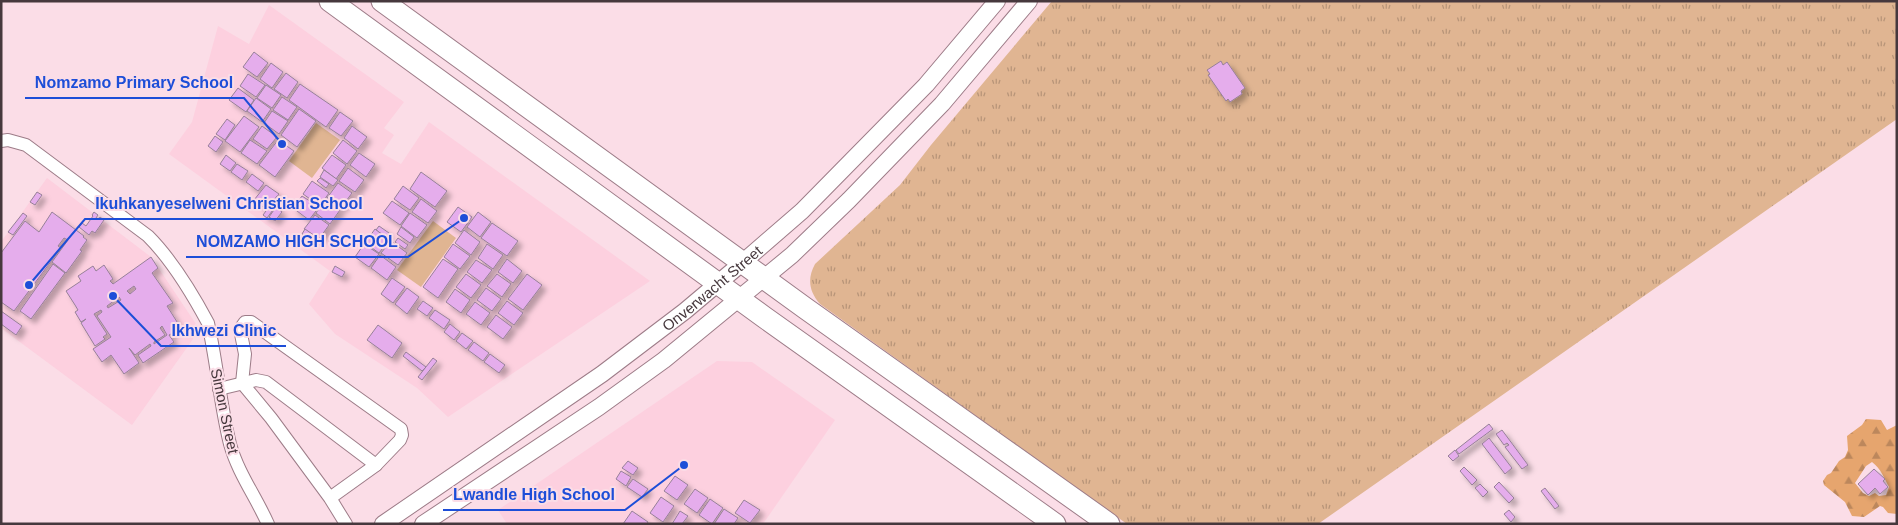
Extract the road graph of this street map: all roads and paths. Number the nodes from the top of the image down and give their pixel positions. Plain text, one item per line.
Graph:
1 (330, 1) edge
2 (382, 1) edge
3 (997, 1) edge
4 (1030, 1) edge
5 (1, 141) edge
6 (742, 263) junction
7 (764, 278) junction
8 (718, 283) junction
9 (739, 298) junction
10 (242, 383) junction
11 (220, 389) junction
12 (376, 465) junction
13 (330, 498) junction
14 (261, 508) junction
15 (268, 524) edge
16 (277, 524) edge
17 (346, 524) edge
18 (383, 524) edge
19 (423, 524) edge
20 (1055, 524) edge
21 (1109, 524) edge

1 - 8 highway
2 - 6 highway
3 - 6 street, Onverwacht Street
4 - 7 street, Onverwacht Street
5 - 11 street, Simon Street
6 - 7 highway
6 - 8 street, Onverwacht Street
7 - 9 street, Onverwacht Street
7 - 21 highway
8 - 9 highway
8 - 18 street, Onverwacht Street
9 - 19 street, Onverwacht Street
9 - 20 highway
10 - 11 street
10 - 12 street
10 - 12 street
10 - 13 street
11 - 14 street, Simon Street
12 - 13 street
13 - 17 street
14 - 15 street, Simon Street
14 - 16 street, Simon Street

